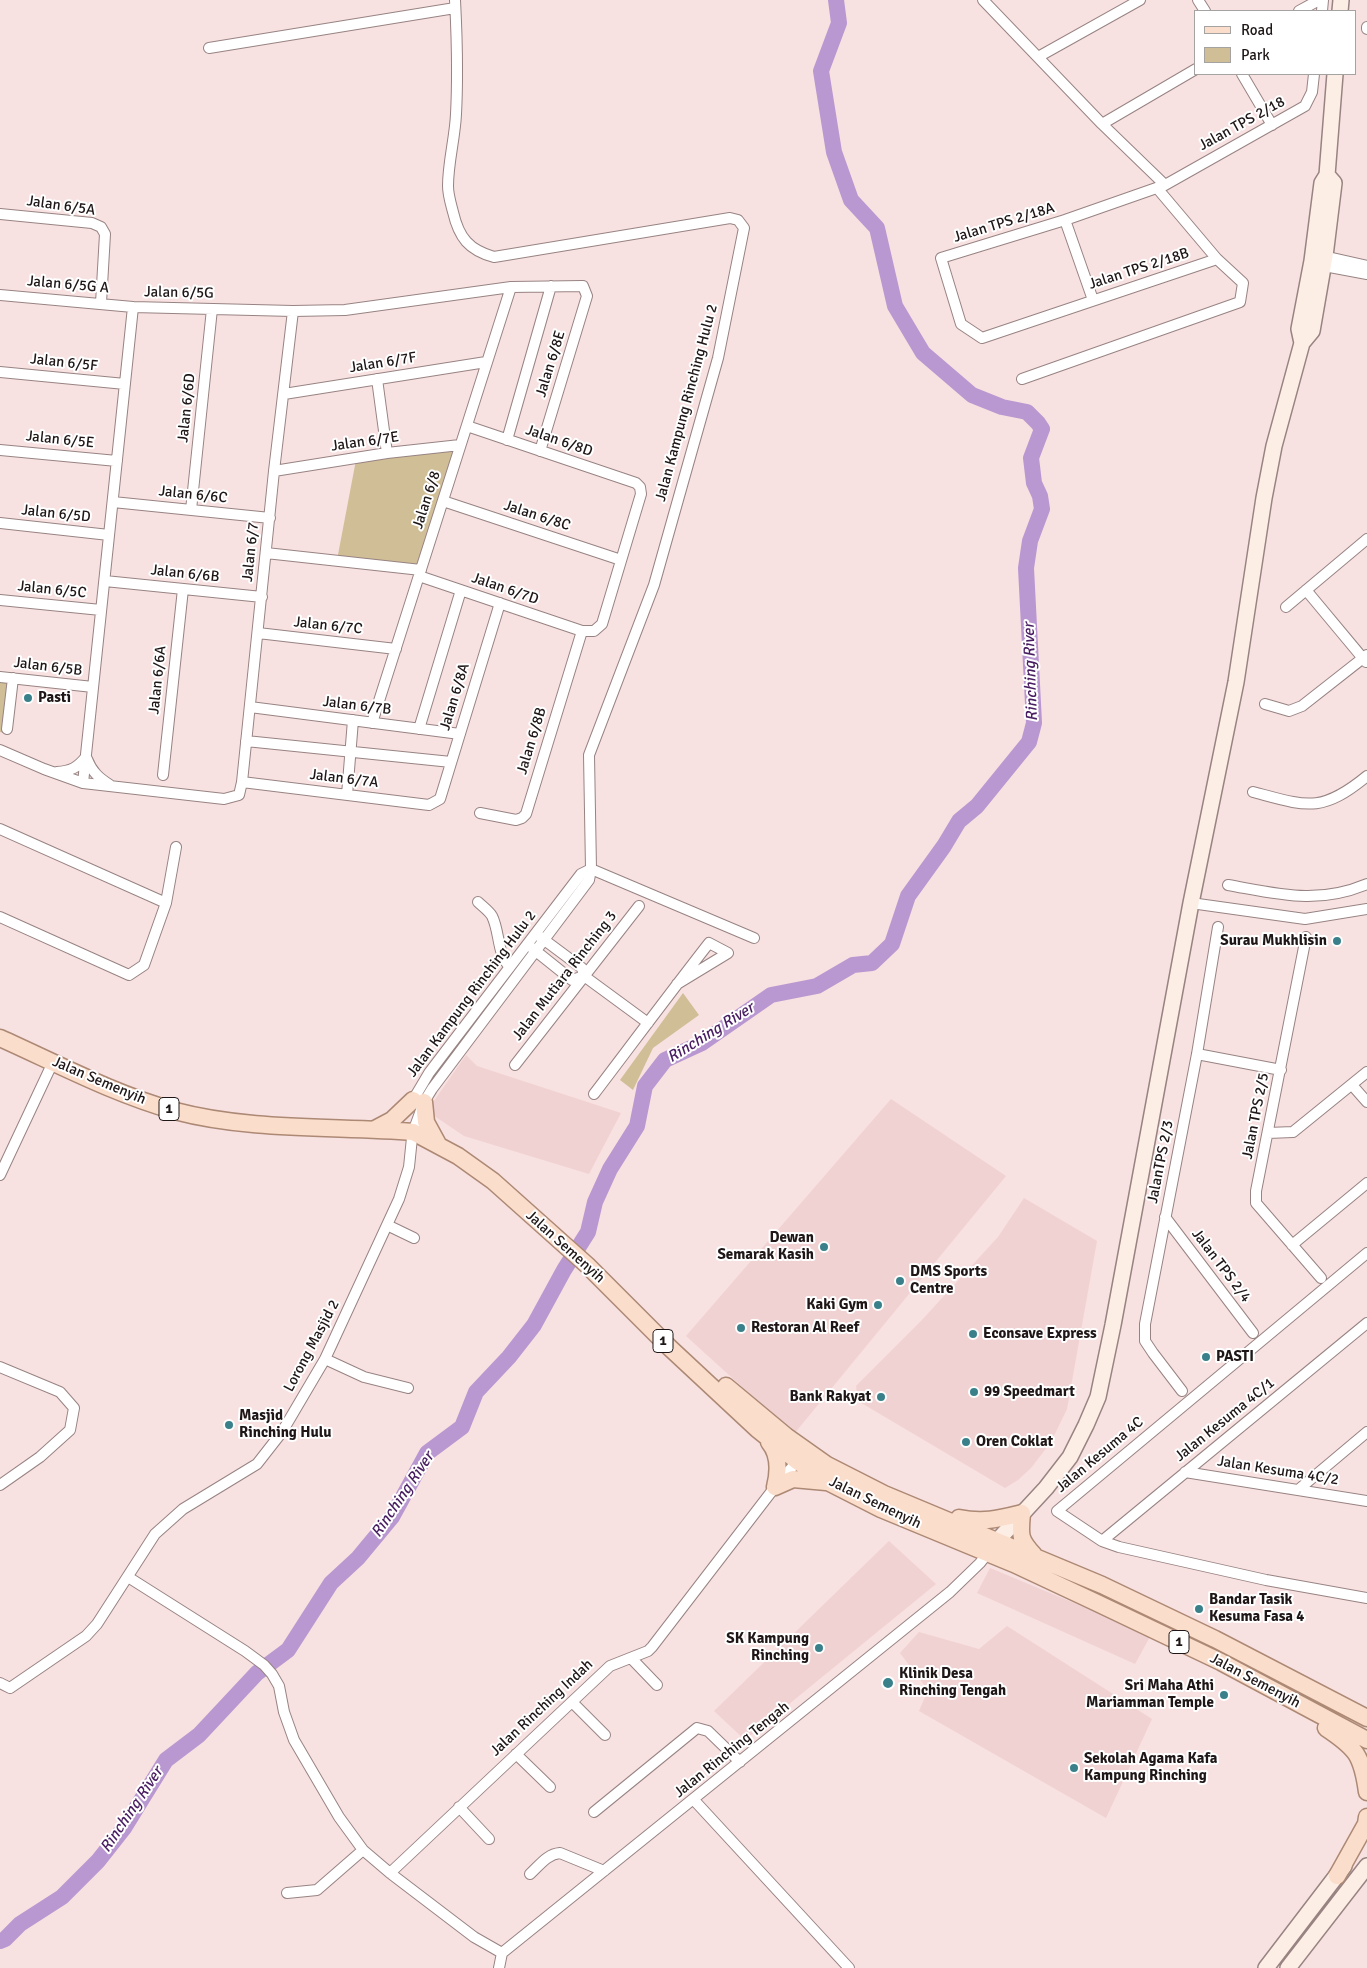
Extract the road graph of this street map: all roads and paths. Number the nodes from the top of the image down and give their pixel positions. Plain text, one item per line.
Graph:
1 (982, 0) edge
2 (1140, 0) edge
3 (1319, 0) edge
4 (455, 4) edge
5 (1300, 10) edge
6 (209, 48) dead end
7 (1038, 57) junction
8 (1194, 70) edge
9 (1243, 75) edge
10 (1314, 75) edge
11 (1334, 75) edge
12 (1102, 124) junction
13 (1272, 124) junction
14 (1161, 186) junction
15 (0, 214) edge
16 (1065, 220) junction
17 (1217, 259) junction
18 (1318, 260) junction
19 (1367, 266) edge
20 (1367, 274) edge
21 (551, 286) junction
22 (583, 286) joint
23 (511, 287) junction
24 (0, 295) edge
25 (1093, 300) junction
26 (101, 303) junction
27 (133, 307) junction
28 (212, 309) junction
29 (293, 311) junction
30 (982, 338) joint
31 (486, 362) junction
32 (0, 372) edge
33 (377, 379) junction
34 (1022, 379) dead end
35 (125, 384) junction
36 (284, 394) junction
37 (467, 426) junction
38 (507, 440) junction
39 (460, 445) junction
40 (0, 450) edge
41 (540, 451) junction
42 (387, 453) junction
43 (117, 461) junction
44 (274, 471) junction
45 (443, 501) junction
46 (113, 502) junction
47 (191, 510) junction
48 (270, 518) junction
49 (0, 523) edge
50 (109, 534) junction
51 (1367, 539) edge
52 (266, 553) junction
53 (621, 560) junction
54 (420, 573) junction
55 (104, 581) junction
56 (183, 589) junction
57 (461, 590) junction
58 (1306, 590) junction
59 (262, 596) junction
60 (0, 600) edge
61 (500, 603) junction
62 (1286, 607) dead end
63 (102, 610) junction
64 (582, 631) junction
65 (258, 633) junction
66 (396, 649) junction
67 (1366, 659) edge
68 (0, 677) edge
69 (13, 678) junction
70 (94, 688) junction
71 (1265, 704) dead end
72 (250, 707) junction
73 (353, 720) junction
74 (372, 723) junction
75 (6, 729) dead end
76 (419, 729) junction
77 (460, 734) junction
78 (246, 741) junction
79 (0, 750) edge
80 (349, 752) junction
81 (86, 756) junction
82 (451, 762) junction
83 (54, 773) junction
84 (163, 775) dead end
85 (1367, 776) edge
86 (242, 782) junction
87 (84, 783) junction
88 (113, 787) junction
89 (1253, 792) dead end
90 (347, 795) junction
91 (440, 799) joint
92 (480, 813) dead end
93 (0, 829) edge
94 (176, 848) dead end
95 (591, 869) junction
96 (1367, 884) edge
97 (1228, 885) dead end
98 (478, 902) dead end
99 (1191, 903) junction
100 (166, 904) junction
101 (639, 906) dead end
102 (1367, 909) edge
103 (0, 917) edge
104 (1218, 927) dead end
105 (541, 937) junction
106 (1306, 937) dead end
107 (754, 938) dead end
108 (532, 948) junction
109 (510, 967) junction
110 (584, 976) junction
111 (677, 984) junction
112 (648, 1023) junction
113 (0, 1038) edge
114 (1197, 1054) junction
115 (53, 1062) junction
116 (515, 1065) dead end
117 (1281, 1070) junction
118 (1367, 1072) edge
119 (1352, 1085) junction
120 (594, 1094) dead end
121 (419, 1101) junction
122 (1367, 1102) edge
123 (350, 1129) junction
124 (375, 1129) junction
125 (1268, 1133) junction
126 (412, 1136) junction
127 (438, 1144) junction
128 (458, 1156) junction
129 (0, 1175) edge
130 (1367, 1183) edge
131 (1165, 1217) junction
132 (387, 1226) junction
133 (414, 1238) dead end
134 (1292, 1245) junction
135 (1367, 1253) edge
136 (1321, 1278) dead end
137 (621, 1298) junction
138 (1367, 1323) edge
139 (1253, 1333) dead end
140 (326, 1359) junction
141 (0, 1367) edge
142 (408, 1388) dead end
143 (1182, 1391) dead end
144 (757, 1429) junction
145 (1367, 1432) edge
146 (802, 1456) junction
147 (1185, 1472) junction
148 (830, 1483) junction
149 (0, 1484) edge
150 (775, 1487) junction
151 (1298, 1490) junction
152 (1367, 1500) edge
153 (922, 1511) junction
154 (1022, 1513) junction
155 (997, 1541) junction
156 (1102, 1541) junction
157 (987, 1554) junction
158 (1037, 1557) junction
159 (128, 1577) junction
160 (1367, 1598) edge
161 (631, 1658) junction
162 (1288, 1676) junction
163 (0, 1684) edge
164 (657, 1684) dead end
165 (1269, 1688) junction
166 (572, 1702) junction
167 (1367, 1704) edge
168 (1367, 1718) edge
169 (605, 1736) dead end
170 (1367, 1740) edge
171 (516, 1754) junction
172 (740, 1762) junction
173 (550, 1788) dead end
174 (1367, 1792) edge
175 (693, 1800) junction
176 (459, 1808) junction
177 (594, 1812) dead end
178 (1367, 1817) edge
179 (1367, 1838) edge
180 (488, 1839) dead end
181 (363, 1850) junction
182 (1367, 1866) edge
183 (604, 1871) junction
184 (390, 1873) junction
185 (530, 1874) dead end
186 (1337, 1876) junction
187 (287, 1893) dead end
188 (502, 1953) junction
189 (500, 1968) edge
190 (849, 1968) edge
191 (1266, 1968) edge
192 (1288, 1968) edge

1 - 7 street, Jalan TPS 2/18B
2 - 7 street
3 - 5 street
4 - 6 street
4 - 95 street, Jalan Kampung Rinching Hulu 2
7 - 12 street, Jalan TPS 2/18B
8 - 12 street
9 - 13 street
10 - 13 street, Jalan TPS 2/18
11 - 18 street
12 - 14 street, Jalan TPS 2/18B
13 - 14 street, Jalan TPS 2/18
14 - 16 street, Jalan TPS 2/18A
14 - 17 street, Jalan TPS 2/18B
15 - 26 street, Jalan 6/5A
16 - 25 street
16 - 30 street, Jalan TPS 2/18A
17 - 25 street, Jalan TPS 2/18B
17 - 34 street
18 - 19 street
18 - 20 street
18 - 99 street
21 - 22 street, Jalan 6/5G
21 - 23 street, Jalan 6/5G
21 - 38 street
22 - 41 street, Jalan 6/8E
23 - 29 street, Jalan 6/5G
23 - 31 street, Jalan 6/8
24 - 26 street, Jalan 6/5G A
25 - 30 street, Jalan TPS 2/18B
26 - 27 street, Jalan 6/5G A
27 - 28 street, Jalan 6/5G
27 - 35 street, Jalan 6/5G
28 - 29 street, Jalan 6/5G
28 - 47 street, Jalan 6/6D
29 - 36 street, Jalan 6/7
31 - 33 street, Jalan 6/7F
31 - 37 street, Jalan 6/8
32 - 35 street, Jalan 6/5F
33 - 36 street, Jalan 6/7F
33 - 42 street
35 - 43 street, Jalan 6/5G
36 - 44 street, Jalan 6/7
37 - 38 street, Jalan 6/8D
37 - 39 street, Jalan 6/8
38 - 41 street, Jalan 6/8D
39 - 42 street, Jalan 6/7E
39 - 45 street, Jalan 6/8
40 - 43 street, Jalan 6/5E
41 - 53 street, Jalan 6/8D
42 - 44 street, Jalan 6/7E
43 - 46 street, Jalan 6/5G
44 - 48 street, Jalan 6/7
45 - 53 street, Jalan 6/8C
45 - 54 street, Jalan 6/8
46 - 47 street, Jalan 6/6C
46 - 50 street, Jalan 6/5G
47 - 48 street, Jalan 6/6C
48 - 52 street, Jalan 6/7
49 - 50 street, Jalan 6/5D
50 - 55 street, Jalan 6/5G
51 - 58 street
52 - 54 street, Jalan 6/7D
52 - 59 street, Jalan 6/7
53 - 64 street
54 - 57 street, Jalan 6/7D
54 - 66 street, Jalan 6/8
55 - 56 street, Jalan 6/6B
55 - 63 street, Jalan 6/5G
56 - 59 street, Jalan 6/6B
56 - 84 street, Jalan 6/6A
57 - 61 street, Jalan 6/7D
57 - 76 street
58 - 62 street
58 - 67 street
59 - 65 street, Jalan 6/7
60 - 63 street, Jalan 6/5C
61 - 64 street, Jalan 6/7D
61 - 77 street, Jalan 6/8A
63 - 70 street, Jalan 6/5G
64 - 92 street, Jalan 6/8B
65 - 66 street, Jalan 6/7C
65 - 72 street, Jalan 6/7
66 - 74 street, Jalan 6/8
67 - 71 street
68 - 69 street, Jalan 6/5B
69 - 70 street, Jalan 6/5B
69 - 75 street
70 - 81 street, Jalan 6/5G
72 - 73 street, Jalan 6/7B
72 - 78 street, Jalan 6/7
73 - 74 street, Jalan 6/7B
73 - 80 street
74 - 76 street, Jalan 6/7B
76 - 77 street, Jalan 6/7B
77 - 82 street, Jalan 6/8A
78 - 80 street
78 - 86 street, Jalan 6/7
79 - 83 street
80 - 82 street
80 - 90 street
81 - 83 street
81 - 87 street, Jalan 6/5G
81 - 88 street
82 - 91 street, Jalan 6/8A
83 - 87 street
85 - 89 street
86 - 88 street, Jalan 6/7
86 - 90 street, Jalan 6/7A
87 - 88 street
90 - 91 street, Jalan 6/7A
93 - 100 street
94 - 100 street
95 - 105 street, Jalan Kampung Rinching Hulu 2
95 - 107 street
96 - 97 street
98 - 109 street
99 - 102 street
99 - 154 street
100 - 103 street
101 - 110 street, Jalan Mutiara Rinching 3
104 - 114 street, JalanTPS 2/3
105 - 108 street, Jalan Kampung Rinching Hulu 2
105 - 110 street
106 - 117 street, Jalan TPS 2/5
108 - 109 street, Jalan Kampung Rinching Hulu 2
108 - 110 street
108 - 121 street, Jalan Kampung Rinching Hulu 2
109 - 121 street, Jalan Kampung Rinching Hulu 2
110 - 112 street
110 - 116 street, Jalan Mutiara Rinching 3
111 - 111 street
111 - 112 street
112 - 120 street
113 - 115 main road, Jalan Semenyih / 1
114 - 117 street
114 - 131 street, JalanTPS 2/3
115 - 123 main road, Jalan Semenyih / 1
115 - 129 street
117 - 125 street, Jalan TPS 2/5
118 - 119 street
119 - 122 street
119 - 125 street
121 - 124 main road
121 - 126 street, Jalan Kampung Rinching Hulu 2
121 - 127 main road
123 - 124 main road, Jalan Semenyih / 1
123 - 126 main road, Jalan Semenyih / 1
124 - 126 main road, Jalan Semenyih / 1
125 - 134 street, Jalan TPS 2/5
126 - 127 main road, Jalan Semenyih / 1
126 - 128 main road, Jalan Semenyih / 1
126 - 132 street, Lorong Masjid 2
127 - 128 main road, Jalan Semenyih / 1
128 - 137 main road, Jalan Semenyih / 1
130 - 134 street
131 - 139 street, Jalan TPS 2/4
131 - 143 street, JalanTPS 2/3
132 - 133 street
132 - 140 street, Lorong Masjid 2
134 - 136 street, Jalan TPS 2/5
135 - 156 street, Jalan Kesuma 4C
137 - 144 main road, Jalan Semenyih / 1
137 - 146 main road, Jalan Semenyih / 1
138 - 147 street, Jalan Kesuma 4C/1
140 - 142 street
140 - 159 street, Lorong Masjid 2
141 - 149 street
144 - 146 main road, Jalan Semenyih / 1
144 - 150 main road, 1
145 - 151 street
146 - 148 main road, Jalan Semenyih / 1
146 - 150 street, Jalan Rinching Indah
146 - 153 main road, Jalan Semenyih / 1
147 - 151 street, Jalan Kesuma 4C/2
147 - 156 street, Jalan Kesuma 4C/1
148 - 150 main road
148 - 157 main road, Jalan Semenyih / 1
150 - 161 street, Jalan Rinching Indah
151 - 152 street, Jalan Kesuma 4C/2
153 - 154 main road
153 - 155 main road, Jalan Semenyih / 1
154 - 155 street
154 - 158 main road
155 - 157 street, Jalan Rinching Tengah
155 - 158 main road, Jalan Semenyih / 1
156 - 160 street, Jalan Kesuma 4C
157 - 165 main road, Jalan Semenyih / 1
157 - 172 street, Jalan Rinching Tengah
158 - 162 main road, Jalan Semenyih / 1
159 - 163 street, Lorong Masjid 2
159 - 181 street
161 - 164 street
161 - 166 street, Jalan Rinching Indah
162 - 167 main road
162 - 168 main road, Jalan Semenyih / 1
165 - 170 main road, Jalan Semenyih / 1
165 - 174 main road
166 - 169 street
166 - 171 street, Jalan Rinching Indah
171 - 173 street
171 - 176 street, Jalan Rinching Indah
172 - 175 street, Jalan Rinching Tengah
172 - 177 street
175 - 183 street, Jalan Rinching Tengah
175 - 190 street
176 - 180 street
176 - 184 street, Jalan Rinching Indah
178 - 186 main road
179 - 186 street
181 - 184 street
181 - 187 street
182 - 192 street
183 - 185 street
183 - 188 street, Jalan Rinching Tengah
184 - 188 street
186 - 191 street
188 - 189 street

